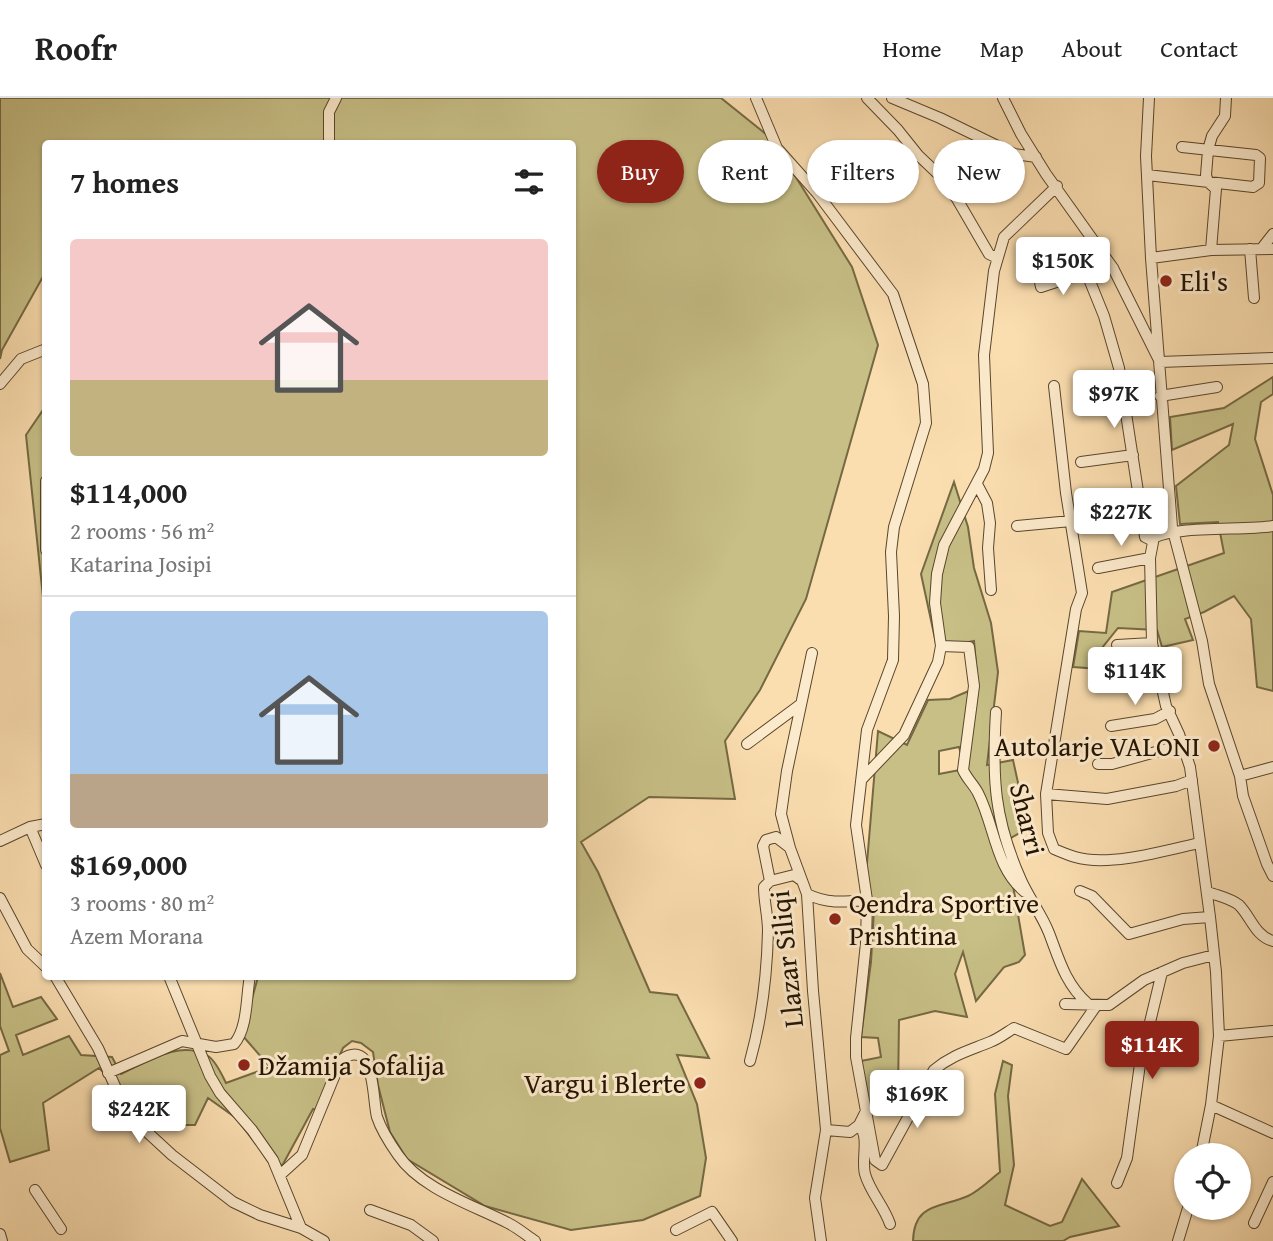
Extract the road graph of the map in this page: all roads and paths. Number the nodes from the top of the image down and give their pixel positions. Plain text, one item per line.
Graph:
1 (336, 98) edge
2 (756, 98) edge
3 (867, 98) edge
4 (892, 98) edge
5 (1003, 98) edge
6 (1149, 98) edge
7 (1226, 98) edge
8 (329, 140) edge
9 (1182, 147) dead end
10 (1208, 150) junction
11 (1036, 156) junction
12 (1147, 175) junction
13 (1208, 182) junction
14 (1057, 186) junction
15 (1273, 234) edge
16 (1268, 248) edge
17 (1250, 249) junction
18 (1210, 250) junction
19 (998, 258) junction
20 (1151, 258) junction
21 (1113, 268) junction
22 (1087, 274) junction
23 (1039, 277) dead end
24 (1254, 298) dead end
25 (42, 351) edge
26 (1273, 358) edge
27 (1160, 362) junction
28 (0, 384) edge
29 (1054, 386) dead end
30 (1217, 387) dead end
31 (1160, 396) junction
32 (1132, 454) junction
33 (1081, 462) dead end
34 (976, 484) junction
35 (1140, 506) junction
36 (1090, 516) dead end
37 (1071, 521) junction
38 (1017, 526) dead end
39 (1273, 526) edge
40 (1173, 531) junction
41 (1154, 537) junction
42 (1150, 558) junction
43 (1098, 568) dead end
44 (991, 590) dead end
45 (1152, 643) junction
46 (1117, 645) dead end
47 (941, 646) junction
48 (812, 653) dead end
49 (801, 704) junction
50 (1170, 711) junction
51 (996, 712) dead end
52 (1111, 726) dead end
53 (747, 744) dead end
54 (1181, 745) junction
55 (1098, 764) dead end
56 (1273, 766) edge
57 (1240, 776) junction
58 (862, 779) junction
59 (1192, 780) junction
60 (1046, 794) junction
61 (42, 825) edge
62 (30, 827) junction
63 (0, 841) edge
64 (1199, 843) junction
65 (790, 848) junction
66 (42, 856) edge
67 (1273, 876) edge
68 (801, 880) junction
69 (769, 881) junction
70 (1080, 891) dead end
71 (1208, 892) junction
72 (807, 894) junction
73 (1028, 894) junction
74 (0, 898) edge
75 (867, 900) junction
76 (1210, 917) junction
77 (1273, 941) edge
78 (1214, 955) junction
79 (42, 963) edge
80 (1162, 972) junction
81 (57, 980) edge
82 (170, 980) edge
83 (249, 980) edge
84 (1065, 1004) dead end
85 (1091, 1004) junction
86 (1273, 1031) edge
87 (1219, 1036) junction
88 (199, 1045) junction
89 (750, 1061) dead end
90 (108, 1073) junction
91 (1211, 1105) junction
92 (866, 1111) junction
93 (859, 1125) junction
94 (826, 1130) junction
95 (1273, 1133) edge
96 (1203, 1143) edge
97 (280, 1175) junction
98 (1273, 1182) edge
99 (1117, 1183) dead end
100 (35, 1190) dead end
101 (370, 1210) dead end
102 (1184, 1220) edge
103 (1254, 1223) dead end
104 (890, 1224) dead end
105 (61, 1228) dead end
106 (301, 1228) junction
107 (676, 1230) dead end
108 (0, 1234) edge
109 (2, 1241) edge
110 (324, 1241) edge
111 (433, 1241) edge
112 (535, 1241) edge
113 (732, 1241) edge
114 (821, 1241) edge
115 (1178, 1241) edge

1 - 8 street
2 - 58 street
3 - 19 street
4 - 11 street
5 - 11 street
6 - 12 street
7 - 10 street
9 - 10 street
10 - 13 street
10 - 13 street
11 - 14 street
12 - 13 street
12 - 20 street
13 - 18 street
14 - 19 street
14 - 21 street
15 - 16 street
16 - 17 street
17 - 18 street
17 - 24 street
18 - 20 street
19 - 34 street
20 - 27 street
21 - 22 street
21 - 27 street
22 - 23 street
22 - 32 street
25 - 28 street
26 - 27 street
27 - 31 street
29 - 37 street
30 - 31 street
31 - 40 street
32 - 33 street
32 - 35 street
34 - 44 street
34 - 47 street
35 - 36 street
35 - 41 street
37 - 38 street
37 - 60 street
39 - 40 street
40 - 41 street
40 - 57 street
41 - 42 street
42 - 43 street
42 - 45 street
45 - 46 street
45 - 50 street
47 - 58 street
47 - 73 street
48 - 49 street, Llazar Siliqi
49 - 53 street
49 - 65 street, Llazar Siliqi
50 - 52 street
50 - 54 street
51 - 73 street, Sharri
54 - 55 street
54 - 59 street
56 - 57 street
57 - 67 street
58 - 75 street
59 - 60 street
59 - 64 street
60 - 64 street
61 - 62 street
62 - 63 street
62 - 66 street
64 - 71 street
65 - 68 street, Llazar Siliqi
65 - 69 street
68 - 69 street
68 - 72 street, Llazar Siliqi
69 - 89 street
70 - 76 street
71 - 76 street
71 - 77 street
72 - 75 street
72 - 94 street, Llazar Siliqi
73 - 85 street, Sharri
74 - 79 street
75 - 92 street
76 - 78 street
78 - 80 street
78 - 87 street
80 - 85 street
80 - 99 street
81 - 90 street
82 - 88 street
83 - 88 street
84 - 85 street
85 - 92 street
86 - 87 street
87 - 91 street
88 - 90 street
88 - 97 street
90 - 106 street
91 - 95 street
91 - 96 street
92 - 93 street
93 - 94 street
93 - 104 street
94 - 114 street, Llazar Siliqi
97 - 106 street
97 - 112 street
98 - 103 street
100 - 105 street
101 - 111 street
102 - 115 street
106 - 110 street
107 - 113 street
108 - 109 street

